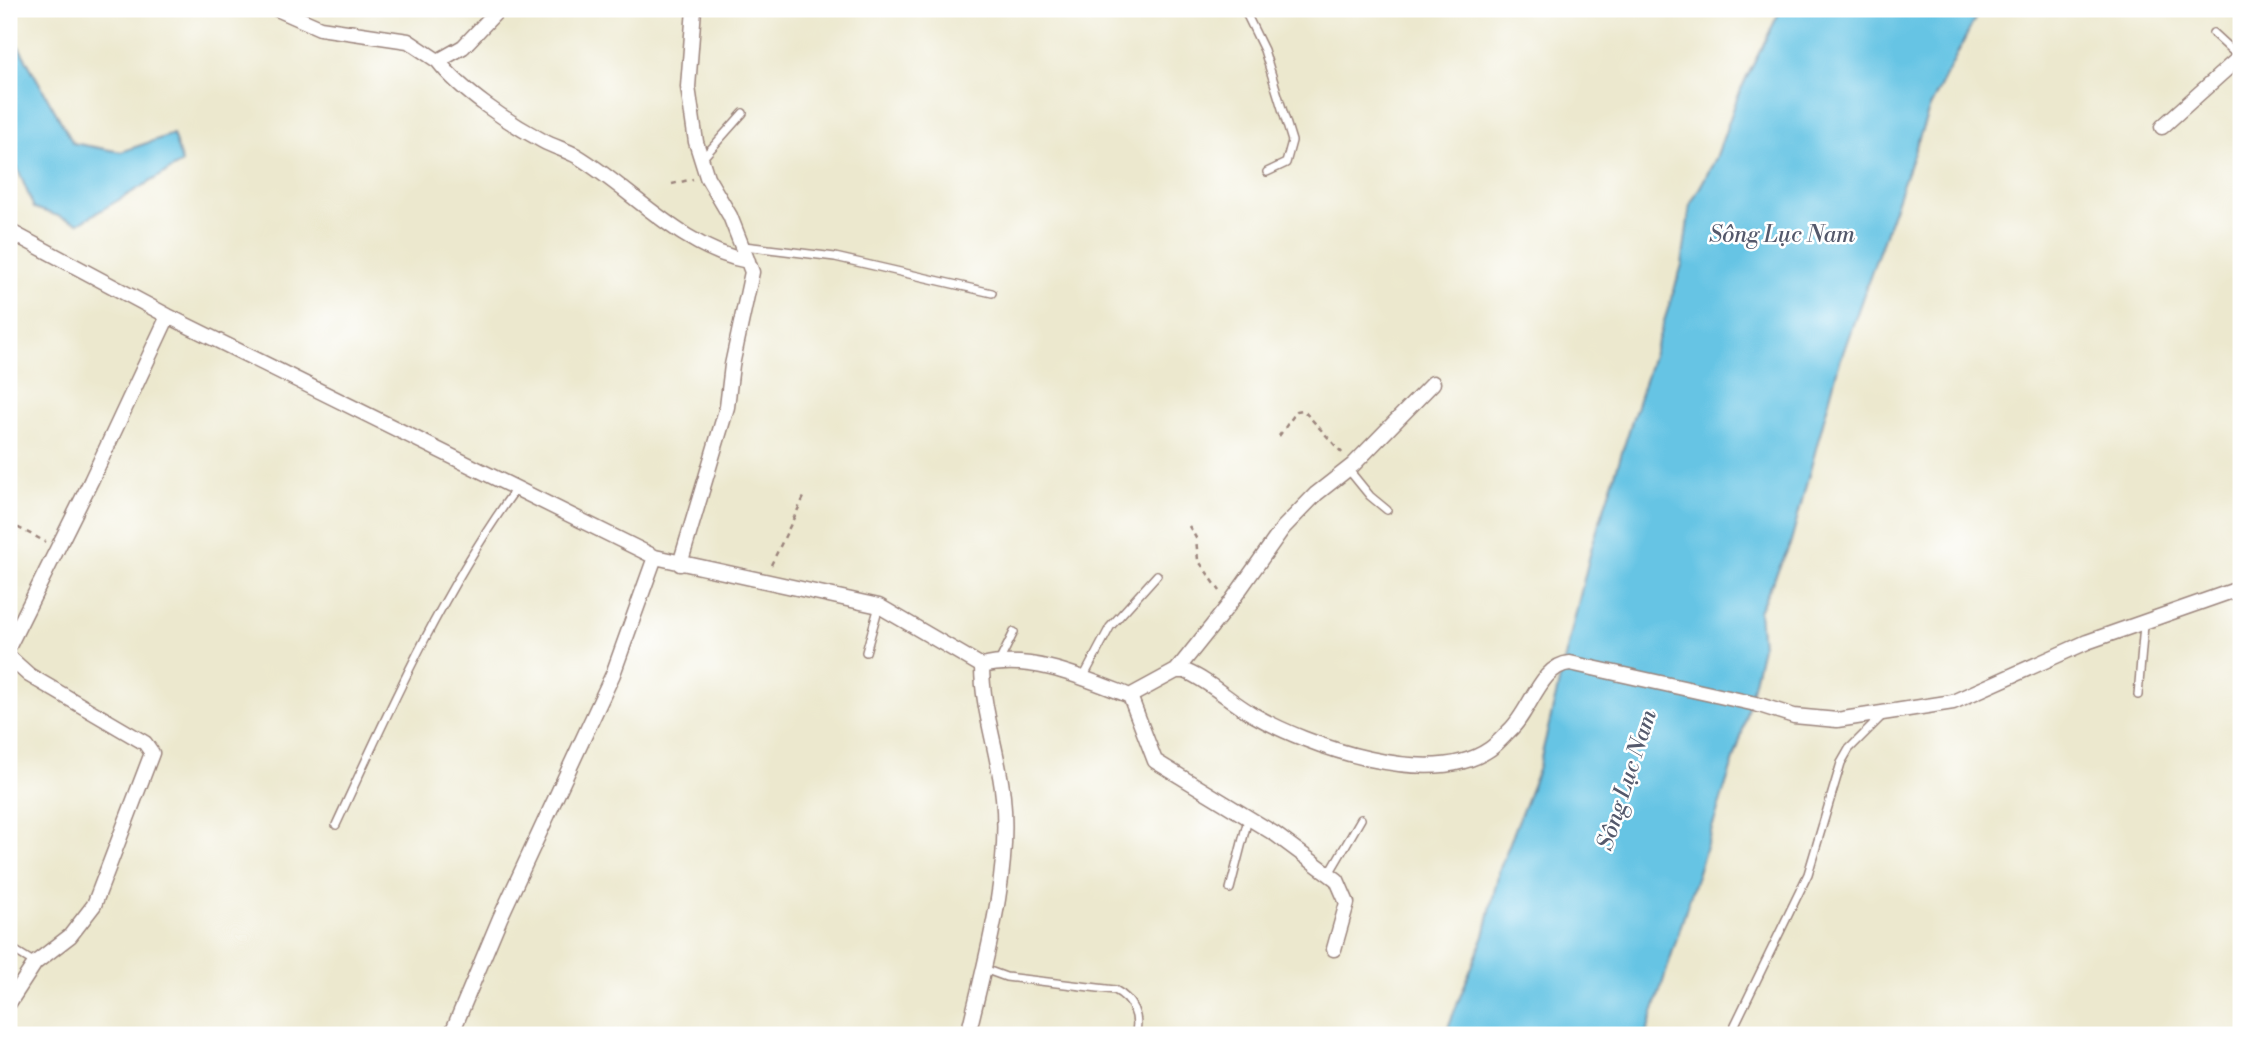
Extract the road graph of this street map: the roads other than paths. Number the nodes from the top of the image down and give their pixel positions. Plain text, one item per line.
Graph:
1 (277, 9) edge
2 (499, 9) edge
3 (694, 9) edge
4 (1244, 9) edge
5 (2213, 33) dead end
6 (2240, 57) edge
7 (438, 61) junction
8 (743, 113) dead end
9 (2162, 127) dead end
10 (702, 160) junction
11 (1267, 172) dead end
12 (9, 231) edge
13 (746, 253) junction
14 (992, 293) dead end
15 (168, 316) junction
16 (1433, 383) dead end
17 (1350, 467) junction
18 (515, 490) junction
19 (1387, 510) dead end
20 (655, 556) junction
21 (680, 564) junction
22 (1157, 575) dead end
23 (2241, 589) edge
24 (879, 606) junction
25 (2144, 625) junction
26 (1014, 632) dead end
27 (9, 646) edge
28 (866, 652) dead end
29 (9, 660) edge
30 (999, 662) junction
31 (982, 666) junction
32 (1176, 671) junction
33 (1083, 679) junction
34 (2138, 695) dead end
35 (1130, 696) junction
36 (1886, 711) junction
37 (1248, 818) junction
38 (1361, 819) dead end
39 (336, 825) dead end
40 (1330, 872) junction
41 (1230, 889) dead end
42 (9, 947) edge
43 (1334, 949) dead end
44 (35, 963) junction
45 (983, 969) junction
46 (9, 1003) edge
47 (451, 1035) edge
48 (968, 1035) edge
49 (1135, 1035) edge
50 (1730, 1035) edge

1 - 7 street
2 - 7 street
3 - 10 street
4 - 11 lane
5 - 6 lane
6 - 9 street
7 - 13 street
8 - 10 lane
10 - 13 street
12 - 15 street
13 - 14 lane
13 - 21 street
15 - 18 street
15 - 27 street
16 - 17 street
17 - 19 lane
17 - 32 street
18 - 20 street
18 - 39 lane
20 - 21 street
20 - 47 street
21 - 24 street
22 - 33 lane
23 - 25 street
24 - 28 lane
24 - 31 street
25 - 34 lane
25 - 36 street
26 - 30 lane
29 - 44 street
30 - 31 street
30 - 33 street
31 - 45 street
32 - 35 street
32 - 36 street
33 - 35 street
35 - 37 street
36 - 50 lane
37 - 40 street
37 - 41 lane
38 - 40 lane
40 - 43 street
42 - 44 lane
44 - 46 street
45 - 48 street
45 - 49 lane

